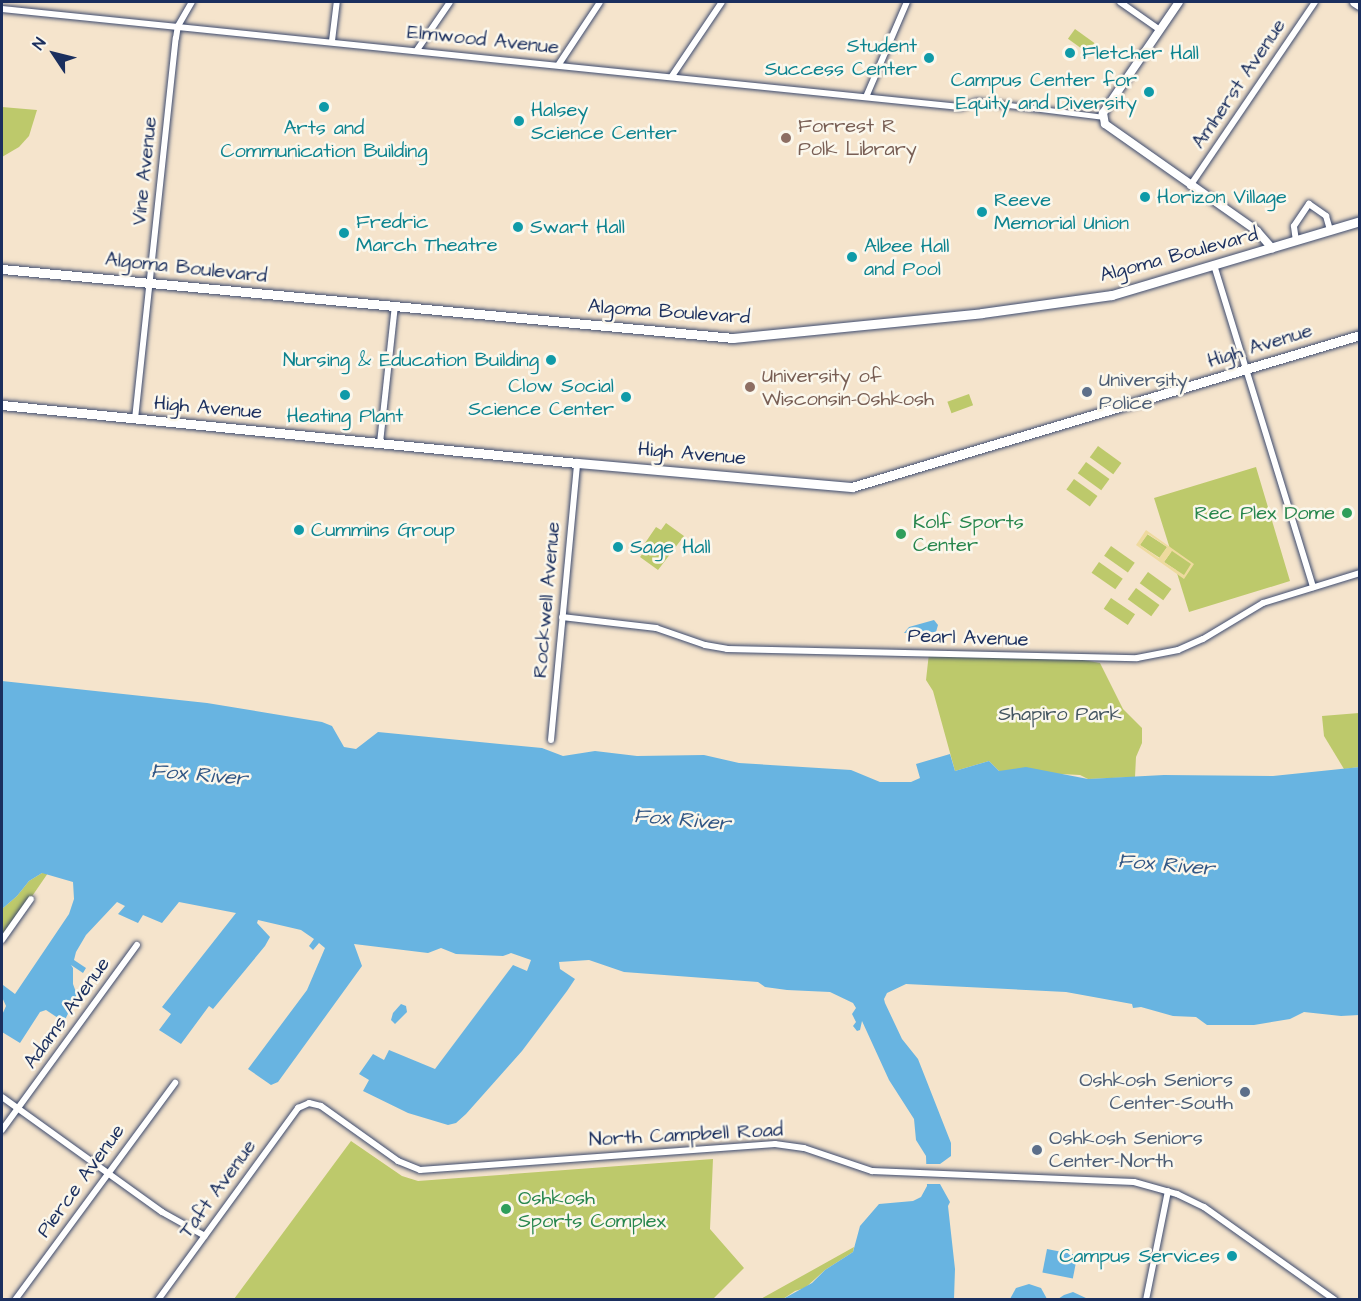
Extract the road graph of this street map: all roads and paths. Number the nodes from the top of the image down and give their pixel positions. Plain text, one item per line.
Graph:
1 (192, 2) edge
2 (337, 2) edge
3 (450, 2) edge
4 (600, 2) edge
5 (722, 2) edge
6 (907, 2) edge
7 (1120, 2) edge
8 (1179, 2) edge
9 (1315, 2) edge
10 (1355, 2) edge
11 (1359, 5) edge
12 (2, 9) edge
13 (178, 26) junction
14 (1160, 30) junction
15 (332, 41) junction
16 (417, 50) junction
17 (559, 64) junction
18 (672, 76) junction
19 (867, 97) junction
20 (960, 107) joint
21 (1105, 121) junction
22 (1190, 186) junction
23 (1359, 221) edge
24 (1330, 230) junction
25 (1296, 241) junction
26 (1272, 248) junction
27 (1214, 266) junction
28 (2, 269) edge
29 (150, 283) junction
30 (395, 306) junction
31 (1359, 335) edge
32 (1247, 369) junction
33 (2, 405) edge
34 (135, 419) junction
35 (380, 443) junction
36 (577, 463) junction
37 (1359, 573) edge
38 (1313, 587) junction
39 (562, 618) junction
40 (551, 740) dead end
41 (31, 899) dead end
42 (2, 940) edge
43 (137, 945) dead end
44 (175, 1083) dead end
45 (2, 1097) edge
46 (309, 1102) joint
47 (17, 1109) junction
48 (2, 1130) edge
49 (107, 1174) junction
50 (1168, 1191) junction
51 (205, 1236) junction
52 (15, 1299) edge
53 (158, 1299) edge
54 (1146, 1299) edge
55 (1335, 1299) edge

1 - 13 street, Vine Avenue
2 - 15 street
3 - 16 street
4 - 17 street
5 - 18 street
6 - 19 street
7 - 14 street
8 - 14 street
9 - 22 street, Amherst Avenue
10 - 11 main road
12 - 13 street, Elmwood Avenue
13 - 15 street, Elmwood Avenue
13 - 29 street, Vine Avenue
14 - 21 street
15 - 16 street, Elmwood Avenue
16 - 17 street, Elmwood Avenue
17 - 18 street, Elmwood Avenue
18 - 19 street, Elmwood Avenue
19 - 20 street, Elmwood Avenue
20 - 21 street
21 - 22 street
22 - 26 street
23 - 24 main road, Algoma Boulevard
24 - 25 main road, Algoma Boulevard
24 - 25 street
25 - 26 main road, Algoma Boulevard
26 - 27 main road, Algoma Boulevard
27 - 30 main road, Algoma Boulevard
27 - 32 street
28 - 29 main road, Algoma Boulevard
29 - 30 main road, Algoma Boulevard
29 - 34 street, Vine Avenue
30 - 35 street
31 - 32 main road, High Avenue
32 - 36 main road, High Avenue
32 - 38 street
33 - 34 main road, High Avenue
34 - 35 main road, High Avenue
35 - 36 main road, High Avenue
36 - 39 street, Rockwell Avenue
37 - 38 street, Pearl Avenue
38 - 39 street, Pearl Avenue
39 - 40 street, Rockwell Avenue
41 - 42 street
43 - 47 street, Adams Avenue
44 - 49 street, Pierce Avenue
45 - 47 street
46 - 50 street, North Campbell Road
46 - 51 street, Taft Avenue
47 - 48 street, Adams Avenue
47 - 49 street
49 - 51 street
49 - 52 street, Pierce Avenue
50 - 54 street
50 - 55 street, North Campbell Road
51 - 53 street, Taft Avenue

